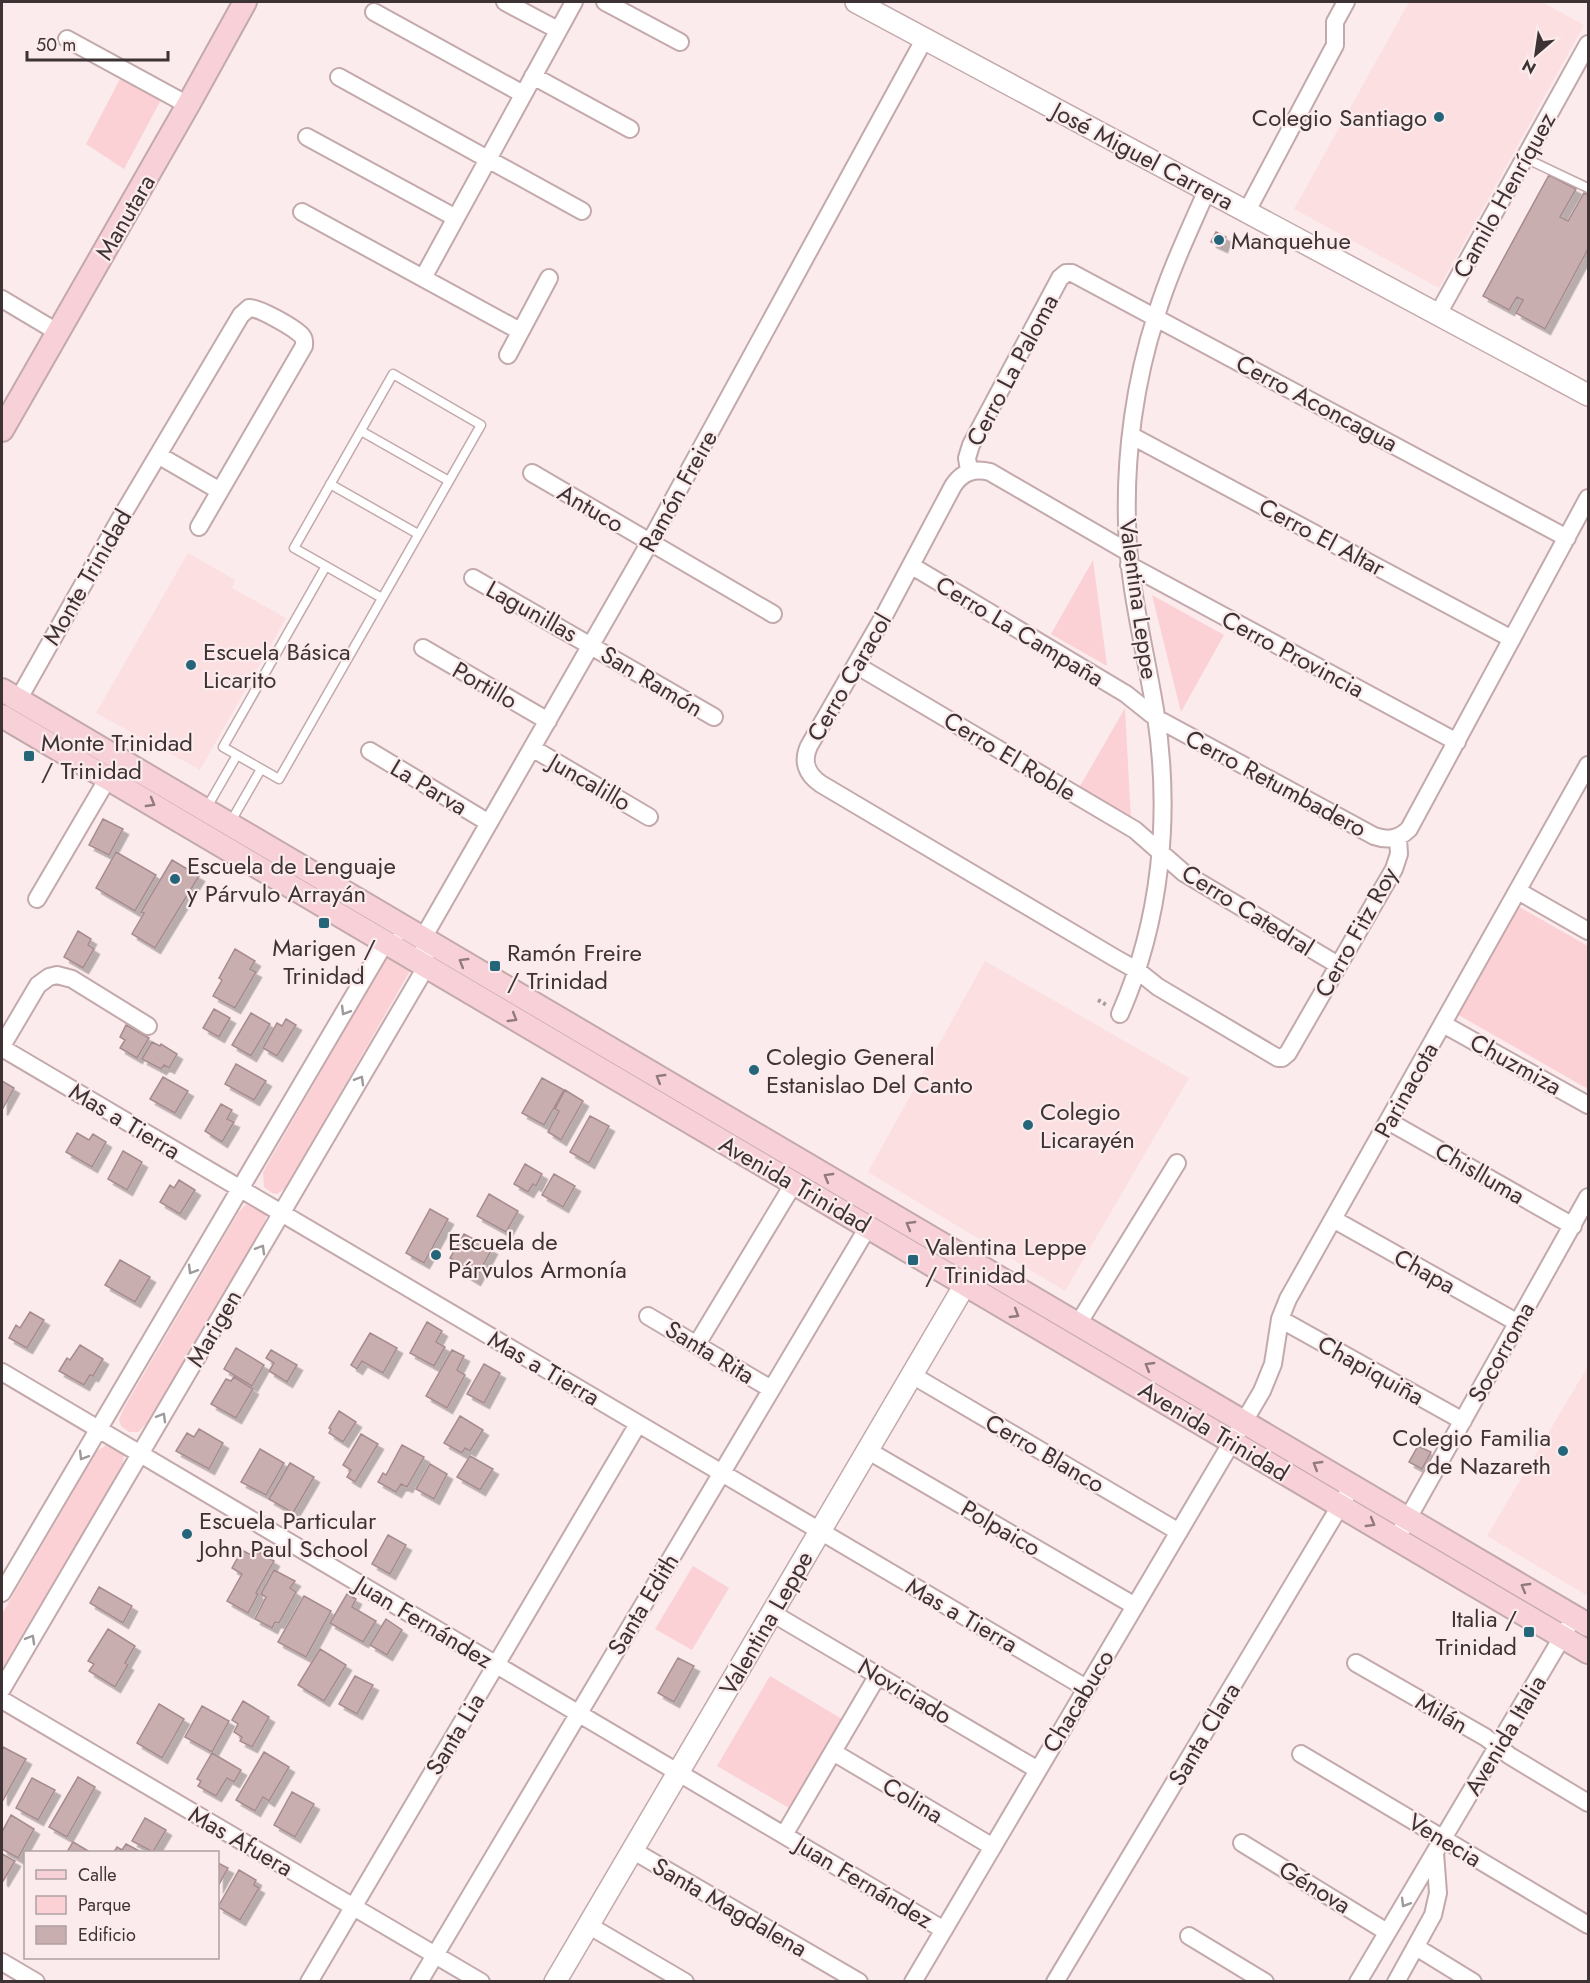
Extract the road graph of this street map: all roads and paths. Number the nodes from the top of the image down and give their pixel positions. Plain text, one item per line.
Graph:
1 (245, 2) edge
2 (505, 2) edge
3 (574, 2) edge
4 (605, 2) edge
5 (858, 2) edge
6 (1346, 2) edge
7 (374, 12) dead end
8 (558, 30) junction
9 (925, 38) junction
10 (67, 39) dead end
11 (680, 42) dead end
12 (1588, 44) edge
13 (533, 76) junction
14 (339, 77) dead end
15 (523, 94) junction
16 (188, 105) junction
17 (630, 129) dead end
18 (307, 138) dead end
19 (1525, 158) junction
20 (488, 159) junction
21 (1588, 188) edge
22 (1207, 190) junction
23 (582, 211) dead end
24 (1247, 211) junction
25 (302, 212) dead end
26 (456, 218) junction
27 (1066, 273) joint
28 (423, 278) junction
29 (549, 278) dead end
30 (2, 299) edge
31 (1438, 314) junction
32 (1156, 316) junction
33 (520, 331) junction
34 (59, 333) junction
35 (508, 355) dead end
36 (1588, 395) edge
37 (2, 430) edge
38 (361, 430) junction
39 (1132, 435) junction
40 (158, 455) junction
41 (969, 471) junction
42 (532, 473) dead end
43 (449, 481) junction
44 (330, 484) junction
45 (220, 491) junction
46 (1588, 498) edge
47 (199, 527) dead end
48 (418, 534) junction
49 (1567, 538) junction
50 (650, 542) junction
51 (1129, 559) junction
52 (326, 566) junction
53 (912, 566) junction
54 (473, 578) dead end
55 (382, 598) junction
56 (773, 614) dead end
57 (1512, 639) junction
58 (591, 645) junction
59 (423, 648) dead end
60 (856, 664) junction
61 (10, 695) edge
62 (2, 716) edge
63 (714, 717) dead end
64 (1156, 718) junction
65 (548, 721) junction
66 (1457, 742) junction
67 (532, 748) junction
68 (370, 751) dead end
69 (237, 755) junction
70 (1588, 765) edge
71 (261, 768) junction
72 (108, 778) junction
73 (1582, 795) edge
74 (206, 810) junction
75 (649, 817) dead end
76 (489, 823) junction
77 (230, 824) junction
78 (1398, 838) junction
79 (1160, 852) junction
80 (1518, 891) junction
81 (37, 898) dead end
82 (1588, 931) edge
83 (423, 938) junction
84 (385, 943) junction
85 (1338, 965) junction
86 (426, 967) junction
87 (1138, 971) junction
88 (1120, 1014) dead end
89 (1443, 1023) junction
90 (148, 1026) dead end
91 (2, 1047) edge
92 (1588, 1105) edge
93 (1388, 1121) junction
94 (1177, 1163) dead end
95 (794, 1184) junction
96 (240, 1189) junction
97 (1588, 1197) edge
98 (282, 1213) junction
99 (1333, 1219) junction
100 (1573, 1226) junction
101 (868, 1227) junction
102 (977, 1264) junction
103 (965, 1284) junction
104 (648, 1316) dead end
105 (1280, 1320) junction
106 (1518, 1323) junction
107 (1078, 1324) junction
108 (697, 1344) junction
109 (2, 1372) edge
110 (912, 1375) junction
111 (771, 1389) junction
112 (1243, 1421) junction
113 (1463, 1421) junction
114 (638, 1424) junction
115 (98, 1430) junction
116 (1232, 1442) junction
117 (867, 1450) junction
118 (140, 1454) junction
119 (722, 1473) junction
120 (1352, 1486) junction
121 (1341, 1506) junction
122 (1408, 1518) junction
123 (820, 1531) junction
124 (1179, 1532) junction
125 (1396, 1538) junction
126 (2, 1593) edge
127 (1135, 1606) junction
128 (772, 1613) junction
129 (1582, 1621) edge
130 (1563, 1636) junction
131 (1588, 1652) edge
132 (1356, 1663) dead end
133 (496, 1665) junction
134 (878, 1675) junction
135 (1086, 1688) junction
136 (2, 1689) edge
137 (2, 1700) edge
138 (579, 1713) junction
139 (1498, 1747) junction
140 (833, 1752) junction
141 (1301, 1754) dead end
142 (1038, 1770) junction
143 (678, 1773) junction
144 (1588, 1803) edge
145 (784, 1835) junction
146 (1242, 1843) dead end
147 (1439, 1846) junction
148 (993, 1847) junction
149 (632, 1850) junction
150 (353, 1907) junction
151 (588, 1925) junction
152 (1588, 1925) edge
153 (944, 1930) junction
154 (1387, 1932) junction
155 (1189, 1936) dead end
156 (1416, 1947) junction
157 (435, 1955) junction
158 (2, 1962) edge
159 (36, 1982) edge
160 (309, 1982) edge
161 (419, 1982) edge
162 (481, 1982) edge
163 (555, 1982) edge
164 (685, 1982) edge
165 (859, 1982) edge
166 (913, 1982) edge
167 (1055, 1982) edge
168 (1265, 1982) edge
169 (1358, 1982) edge
170 (1396, 1982) edge
171 (1473, 1982) edge

1 - 16 main road, Manutara
2 - 8 street
3 - 8 street
4 - 11 street
5 - 9 street, José Miguel Carrera
6 - 24 street
7 - 15 street
8 - 13 street
9 - 22 street, José Miguel Carrera
9 - 50 street, Ramón Freire
10 - 16 street
12 - 19 street, Camilo Henríquez
13 - 15 street
13 - 17 street
14 - 20 street
15 - 20 street
16 - 34 main road, Manutara
18 - 26 street
19 - 21 lane
19 - 31 street, Camilo Henríquez
20 - 23 street
20 - 26 street
22 - 24 street, José Miguel Carrera
22 - 32 street, Valentina Leppe
24 - 31 street, José Miguel Carrera
25 - 28 street
26 - 28 street
27 - 32 street, Cerro Aconcagua
27 - 41 street, Cerro La Paloma
28 - 33 street
29 - 33 street
30 - 34 street
31 - 36 street, José Miguel Carrera
32 - 39 street, Valentina Leppe
32 - 49 street, Cerro Aconcagua
33 - 35 street
34 - 37 main road, Manutara
38 - 43 lane
38 - 43 lane
38 - 44 lane
39 - 51 street, Valentina Leppe
39 - 57 street, Cerro El Altar
40 - 45 street
40 - 45 street, Monte Trinidad
40 - 61 street, Monte Trinidad
41 - 51 street
41 - 53 street, Cerro Caracol
42 - 50 street, Antuco
43 - 48 lane
44 - 48 lane
44 - 52 lane
45 - 47 street, Monte Trinidad
46 - 49 street, Cerro Fitz Roy
48 - 55 lane
49 - 57 street, Cerro Fitz Roy
50 - 56 street, Antuco
50 - 58 street, Ramón Freire
51 - 64 street, Valentina Leppe
51 - 66 street, Cerro Provincia
52 - 55 lane
52 - 69 lane
53 - 60 street, Cerro Caracol
53 - 64 street, Cerro La Campaña
54 - 58 street, Lagunillas
55 - 71 lane
57 - 66 street, Cerro Fitz Roy
58 - 63 street, San Ramón
58 - 65 street, Ramón Freire
59 - 65 street, Portillo
60 - 79 street, Cerro El Roble
60 - 87 street, Cerro Caracol
61 - 74 main road, Avenida Trinidad
62 - 72 main road, Avenida Trinidad
64 - 78 street, Cerro Retumbadero
64 - 79 street, Valentina Leppe
65 - 67 street, Ramón Freire
66 - 78 street, Cerro Fitz Roy
67 - 75 street, Juncalillo
67 - 76 street, Ramón Freire
68 - 76 street, La Parva
69 - 71 lane
69 - 74 lane
70 - 73 street, Parinacota
71 - 77 lane
72 - 81 street
72 -> 84 main road, Avenida Trinidad
73 - 80 street, Parinacota
74 - 77 main road, Avenida Trinidad
76 - 83 street, Ramón Freire
77 - 83 main road, Avenida Trinidad
78 - 85 street, Cerro Fitz Roy
79 - 85 street, Cerro Catedral
79 - 87 street, Valentina Leppe
80 - 82 street
80 - 89 street, Parinacota
83 - 84 street
83 - 86 street
102 -> 83 main road, Avenida Trinidad
84 - 86 main road, Avenida Trinidad
84 -> 96 street, Marigen
85 - 87 street, Cerro Fitz Roy
86 -> 95 main road, Avenida Trinidad
98 -> 86 street, Marigen
87 - 88 street, Valentina Leppe
89 - 92 street, Chuzmiza
89 - 93 street, Parinacota
90 - 91 street, Mas a Tierra
91 - 96 street, Mas a Tierra
93 - 99 street, Parinacota
93 - 100 street, Chislluma
94 - 107 street
95 - 101 main road, Avenida Trinidad
95 - 108 street
96 - 98 street, Mas a Tierra
96 -> 115 street, Marigen
97 - 100 street, Socorroma
98 - 114 street, Mas a Tierra
118 -> 98 street, Marigen
99 - 105 street, Parinacota
99 - 106 street, Chapa
100 - 106 street, Socorroma
101 - 103 main road, Avenida Trinidad
101 - 111 street, Santa Edith
102 - 103 street, Valentina Leppe
102 - 107 main road, Avenida Trinidad
103 - 110 street, Valentina Leppe
103 -> 116 main road, Avenida Trinidad
104 - 108 street, Santa Rita
105 - 112 street, Parinacota
105 - 113 street, Chapiquiña
106 - 113 street, Socorroma
112 -> 107 main road, Avenida Trinidad
108 - 111 street, Santa Rita
109 - 115 street, Juan Fernández
110 - 117 street, Valentina Leppe
110 - 124 street, Cerro Blanco
111 - 119 street, Santa Edith
112 - 116 street, Chacabuco
120 -> 112 main road, Avenida Trinidad
113 - 122 street, Socorroma
114 - 119 street, Mas a Tierra
114 - 133 street, Santa Lia
115 - 118 street, Juan Fernández
115 -> 126 street, Marigen
116 - 121 main road, Avenida Trinidad
116 - 124 street, Chacabuco
117 - 123 street, Valentina Leppe
117 - 127 street, Polpaico
118 - 133 street, Juan Fernández
136 -> 118 street, Marigen
119 - 123 street, Mas a Tierra
119 - 138 street, Santa Edith
120 - 121 street, Santa Clara
120 - 122 main road, Avenida Trinidad
121 -> 125 main road, Avenida Trinidad
121 - 167 street, Santa Clara
122 - 125 street, Socorroma
129 -> 122 main road, Avenida Trinidad
123 - 128 street, Valentina Leppe
123 - 135 street, Mas a Tierra
124 - 127 street, Chacabuco
125 - 130 main road, Avenida Trinidad
127 - 135 street, Chacabuco
128 - 134 street, Noviciado
128 - 143 street, Valentina Leppe
129 - 130 street, Avenida Italia
130 - 131 main road, Avenida Trinidad
130 - 139 street, Avenida Italia
132 - 139 street, Milán
133 - 138 street, Juan Fernández
133 - 150 street, Santa Lia
134 - 140 street, Juan Fernández
134 - 142 street, Noviciado
135 - 142 street, Chacabuco
137 - 150 street, Mas Afuera
138 - 143 street, Juan Fernández
138 - 157 street, Santa Edith
139 - 144 street, Milán
139 - 147 street, Avenida Italia
140 - 145 street, Juan Fernández
140 - 148 street, Colina
141 - 147 street, Venecia
142 - 148 street, Chacabuco
143 - 145 street, Juan Fernández
143 - 149 street, Valentina Leppe
145 - 153 street, Juan Fernández
146 - 154 street, Génova
147 - 152 street, Venecia
147 -> 154 street, Avenida Italia
147 - 156 street
148 - 153 street, Chacabuco
149 - 151 street, Valentina Leppe
149 - 165 street, Santa Magdalena
150 - 157 street, Mas Afuera
150 - 160 street, Santa Lia
151 - 163 street, Valentina Leppe
151 - 164 street
153 - 166 street, Chacabuco
154 - 169 street, Avenida Italia
155 - 168 street
156 - 170 street
156 - 171 street
157 - 161 street, Santa Edith
157 - 162 street, Mas Afuera
158 - 159 street

